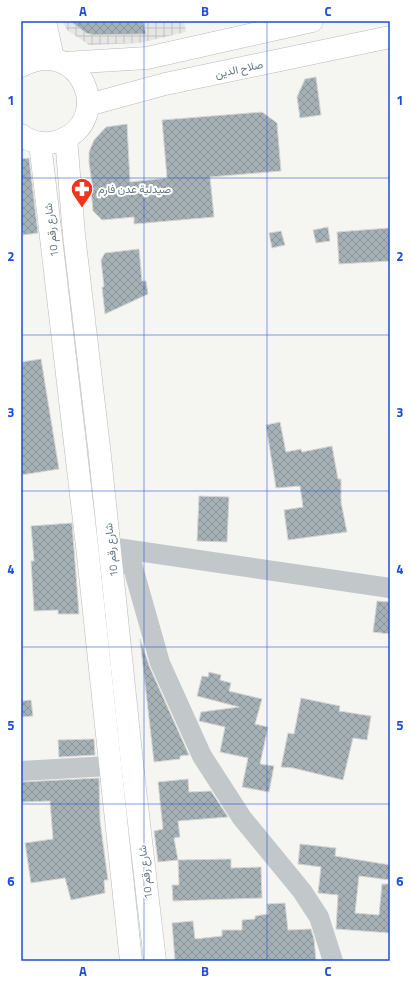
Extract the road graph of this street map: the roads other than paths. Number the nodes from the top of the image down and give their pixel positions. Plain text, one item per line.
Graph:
1 (26, 21) edge
2 (45, 21) edge
3 (312, 21) edge
4 (390, 37) edge
5 (43, 62) edge
6 (88, 105) junction
7 (66, 138) junction
8 (31, 139) edge
9 (87, 546) junction
10 (119, 549) junction
11 (390, 588) edge
12 (109, 766) junction
13 (21, 771) edge
14 (131, 961) edge
15 (155, 961) edge
16 (333, 961) edge

1 - 5 main road
2 - 5 main road
3 - 5 main road
4 - 6 main road, صلاح الدين
5 - 6 main road
6 - 7 main road
7 - 8 main road
7 - 10 main road, شارع رقم 10
8 - 9 main road, شارع رقم 10
9 - 10 street
9 - 12 main road, شارع رقم 10
10 - 11 street
10 - 15 main road, شارع رقم 10
10 - 16 street
12 - 13 street
12 - 14 main road, شارع رقم 10

